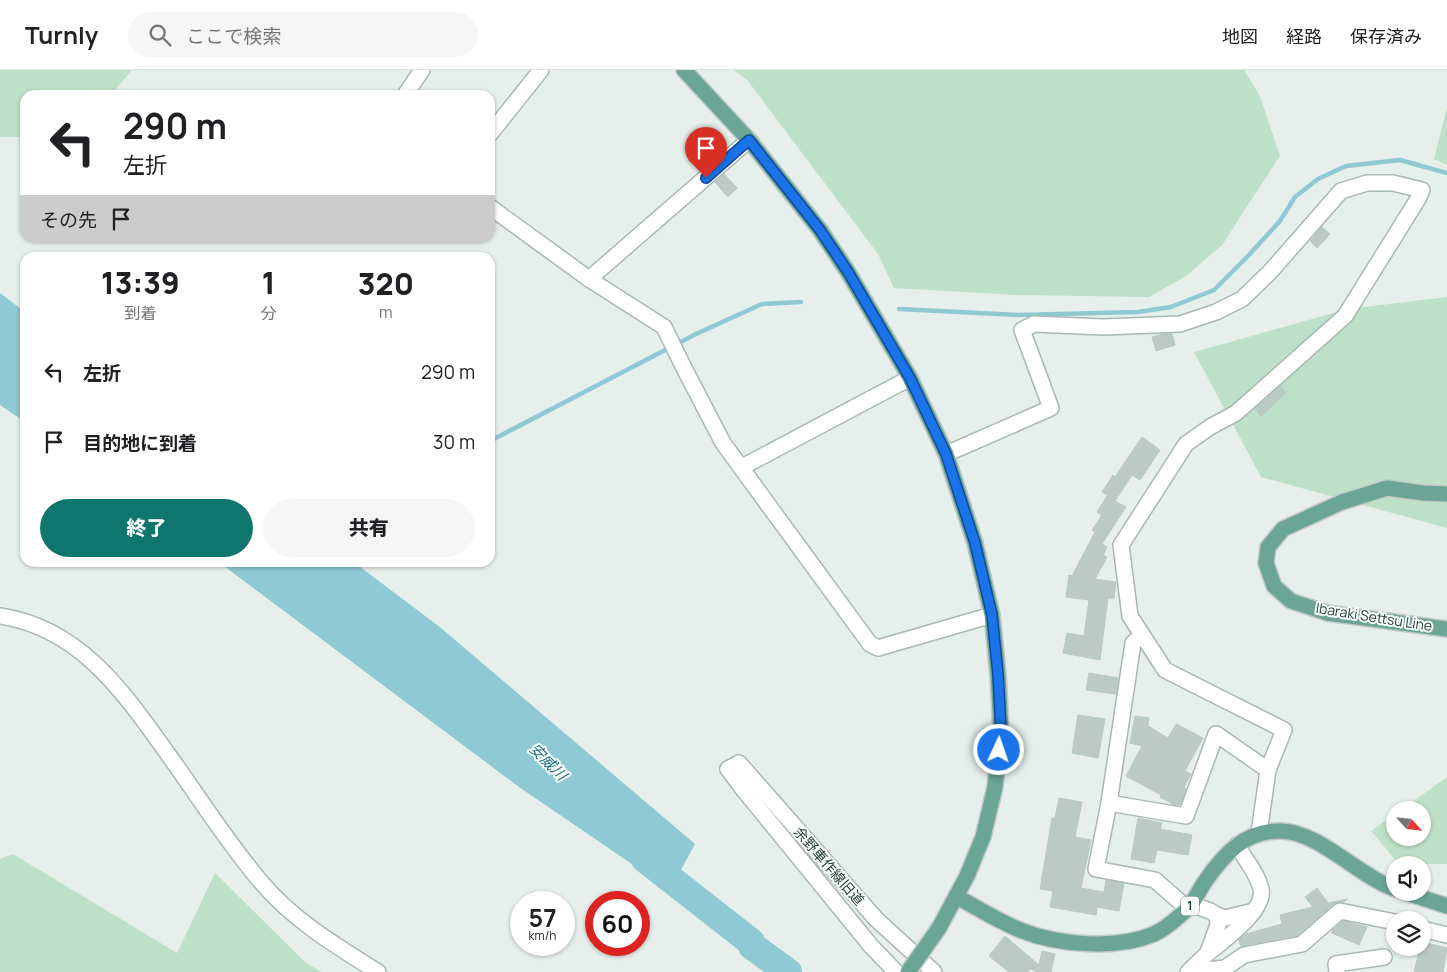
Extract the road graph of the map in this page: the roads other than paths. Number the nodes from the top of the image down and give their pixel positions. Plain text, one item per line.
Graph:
1 (422, 70) edge
2 (540, 70) edge
3 (684, 70) edge
4 (408, 90) edge
5 (495, 128) edge
6 (749, 140) junction
7 (495, 211) edge
8 (589, 279) junction
9 (910, 378) junction
10 (946, 454) junction
11 (742, 467) junction
12 (1447, 494) edge
13 (992, 615) junction
14 (0, 616) edge
15 (1447, 629) edge
16 (1142, 635) junction
17 (1268, 770) junction
18 (1108, 803) junction
19 (1259, 833) junction
20 (1237, 845) junction
21 (1386, 885) edge
22 (956, 896) junction
23 (1431, 901) edge
24 (1189, 906) junction
25 (1447, 906) edge
26 (1254, 911) junction
27 (1217, 915) junction
28 (1386, 920) edge
29 (1431, 931) edge
30 (1447, 935) edge
31 (1206, 956) junction
32 (1384, 957) dead end
33 (378, 972) edge
34 (896, 972) edge
35 (908, 972) edge
36 (934, 972) edge
37 (1188, 972) edge
38 (1205, 972) edge
39 (1337, 972) edge

1 - 4 street
2 - 5 street
3 - 6 main road
6 - 8 street
6 - 9 main road
7 - 8 street
8 - 11 street
9 - 10 main road
9 - 11 street
10 - 13 main road
10 - 16 street
11 - 13 street
12 - 15 main road, Ibaraki Settsu Line
13 - 22 main road
14 - 33 street
16 - 17 street
16 - 18 street
17 - 18 street
17 - 19 street
18 - 24 street
19 - 20 main road, 1
19 - 21 main road, 1
20 - 24 main road, 1
20 - 26 street
22 - 24 main road, 1
22 - 35 main road, bridge
23 - 25 main road
24 - 27 street
26 - 27 street
26 - 31 street
27 - 31 street
28 - 38 street
29 - 30 street
31 - 37 street
32 - 39 street
34 - 36 street, 余野車作線旧道

